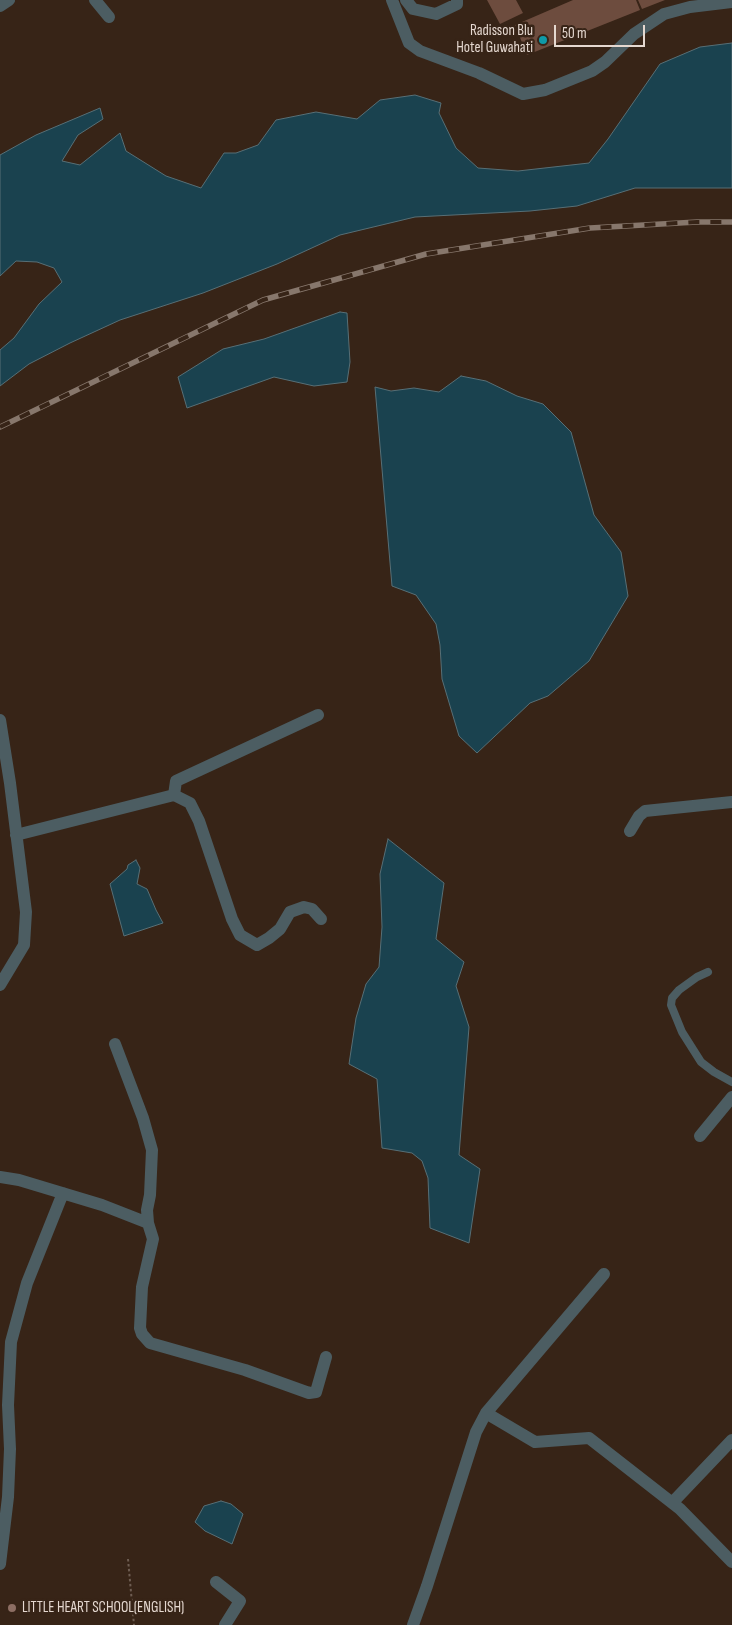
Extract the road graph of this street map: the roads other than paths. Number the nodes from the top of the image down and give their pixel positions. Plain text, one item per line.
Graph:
1 (9, 0) edge
2 (95, 0) edge
3 (392, 0) edge
4 (406, 0) edge
5 (461, 1) edge
6 (732, 2) edge
7 (0, 6) edge
8 (109, 17) dead end
9 (318, 715) dead end
10 (0, 720) edge
11 (174, 795) junction
12 (732, 802) edge
13 (630, 831) dead end
14 (16, 835) junction
15 (321, 919) dead end
16 (708, 972) dead end
17 (0, 985) edge
18 (115, 1044) dead end
19 (732, 1082) edge
20 (732, 1097) edge
21 (700, 1136) dead end
22 (0, 1177) edge
23 (63, 1193) junction
24 (148, 1223) junction
25 (604, 1274) dead end
26 (326, 1357) dead end
27 (486, 1413) junction
28 (732, 1440) edge
29 (672, 1503) junction
30 (732, 1562) edge
31 (0, 1564) edge
32 (216, 1582) dead end
33 (225, 1625) edge
34 (413, 1625) edge

1 - 7 street
2 - 8 street
3 - 6 street
4 - 5 street
9 - 11 street
10 - 14 street
11 - 14 street
11 - 15 street
12 - 13 street
14 - 17 street
16 - 19 lane
18 - 24 street
20 - 21 street
22 - 23 street
23 - 24 street
23 - 31 street
24 - 26 street
25 - 27 street
27 - 29 street
27 - 34 street
28 - 29 street
29 - 30 street
32 - 33 street

